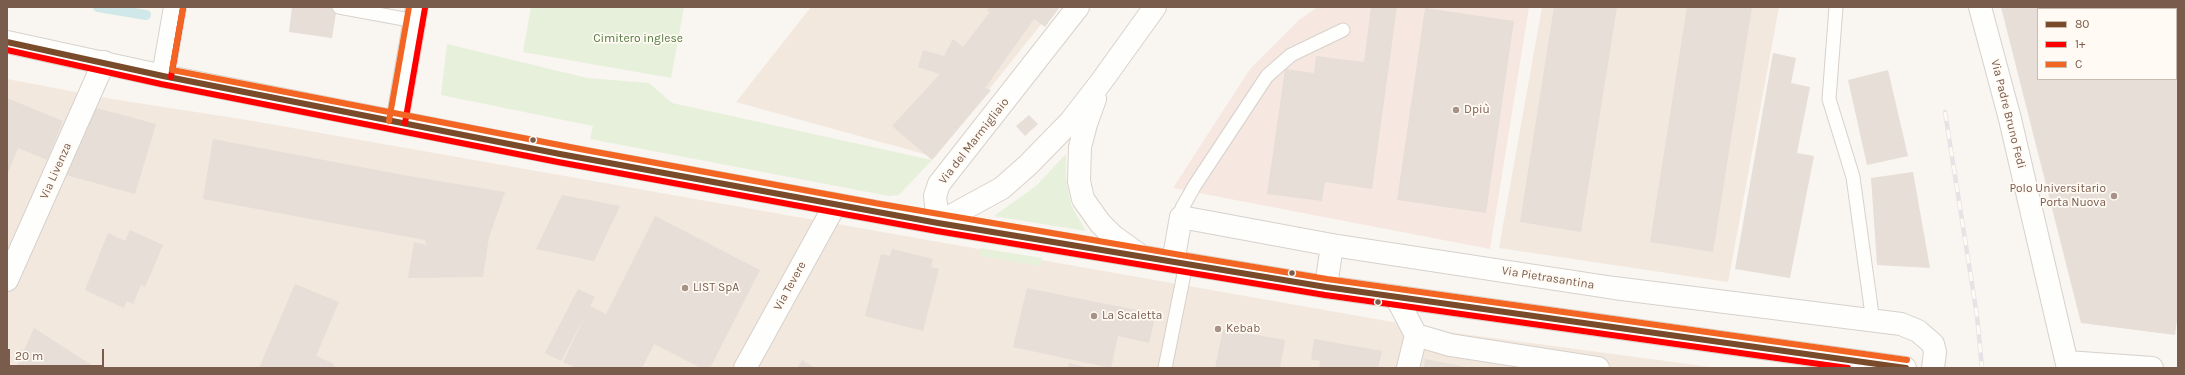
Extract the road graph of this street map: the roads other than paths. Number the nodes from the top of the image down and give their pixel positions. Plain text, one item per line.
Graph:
1 (175, 7) edge
2 (339, 7) edge
3 (1078, 7) edge
4 (1155, 7) edge
5 (1836, 7) edge
6 (1980, 7) edge
7 (416, 14) edge
8 (1343, 30) dead end
9 (7, 42) edge
10 (104, 62) junction
11 (163, 76) junction
12 (1101, 82) junction
13 (397, 122) junction
14 (835, 205) junction
15 (1181, 216) junction
16 (938, 223) junction
17 (1332, 245) junction
18 (1141, 256) junction
19 (1179, 263) junction
20 (7, 280) edge
21 (1326, 287) junction
22 (1396, 297) junction
23 (1873, 322) junction
24 (1416, 336) junction
25 (2068, 365) edge
26 (745, 368) edge
27 (1165, 368) edge
28 (1408, 368) edge
29 (1598, 368) edge
30 (1905, 368) edge
31 (1933, 368) edge
32 (2152, 368) edge

1 - 11 street
2 - 7 lane
3 - 16 street, Via del Marmigliaio
4 - 12 street
5 - 23 lane
6 - 25 street, Via Padre Bruno Fedi
7 - 13 street
8 - 15 lane
9 - 10 street
10 - 11 street
10 - 20 street, Via Livenza
11 - 13 street
12 - 16 street
12 - 18 street
13 - 14 street
14 - 16 street
14 - 26 street, Via Tevere
15 - 17 street, Via Pietrasantina
15 - 19 street
16 - 18 street
17 - 21 street
17 - 23 street, Via Pietrasantina
18 - 19 street
19 - 21 street
19 - 27 lane
21 - 22 street
22 - 24 street
22 - 30 street
23 - 31 street, Via Pietrasantina
24 - 28 street
24 - 29 street
25 - 32 street

